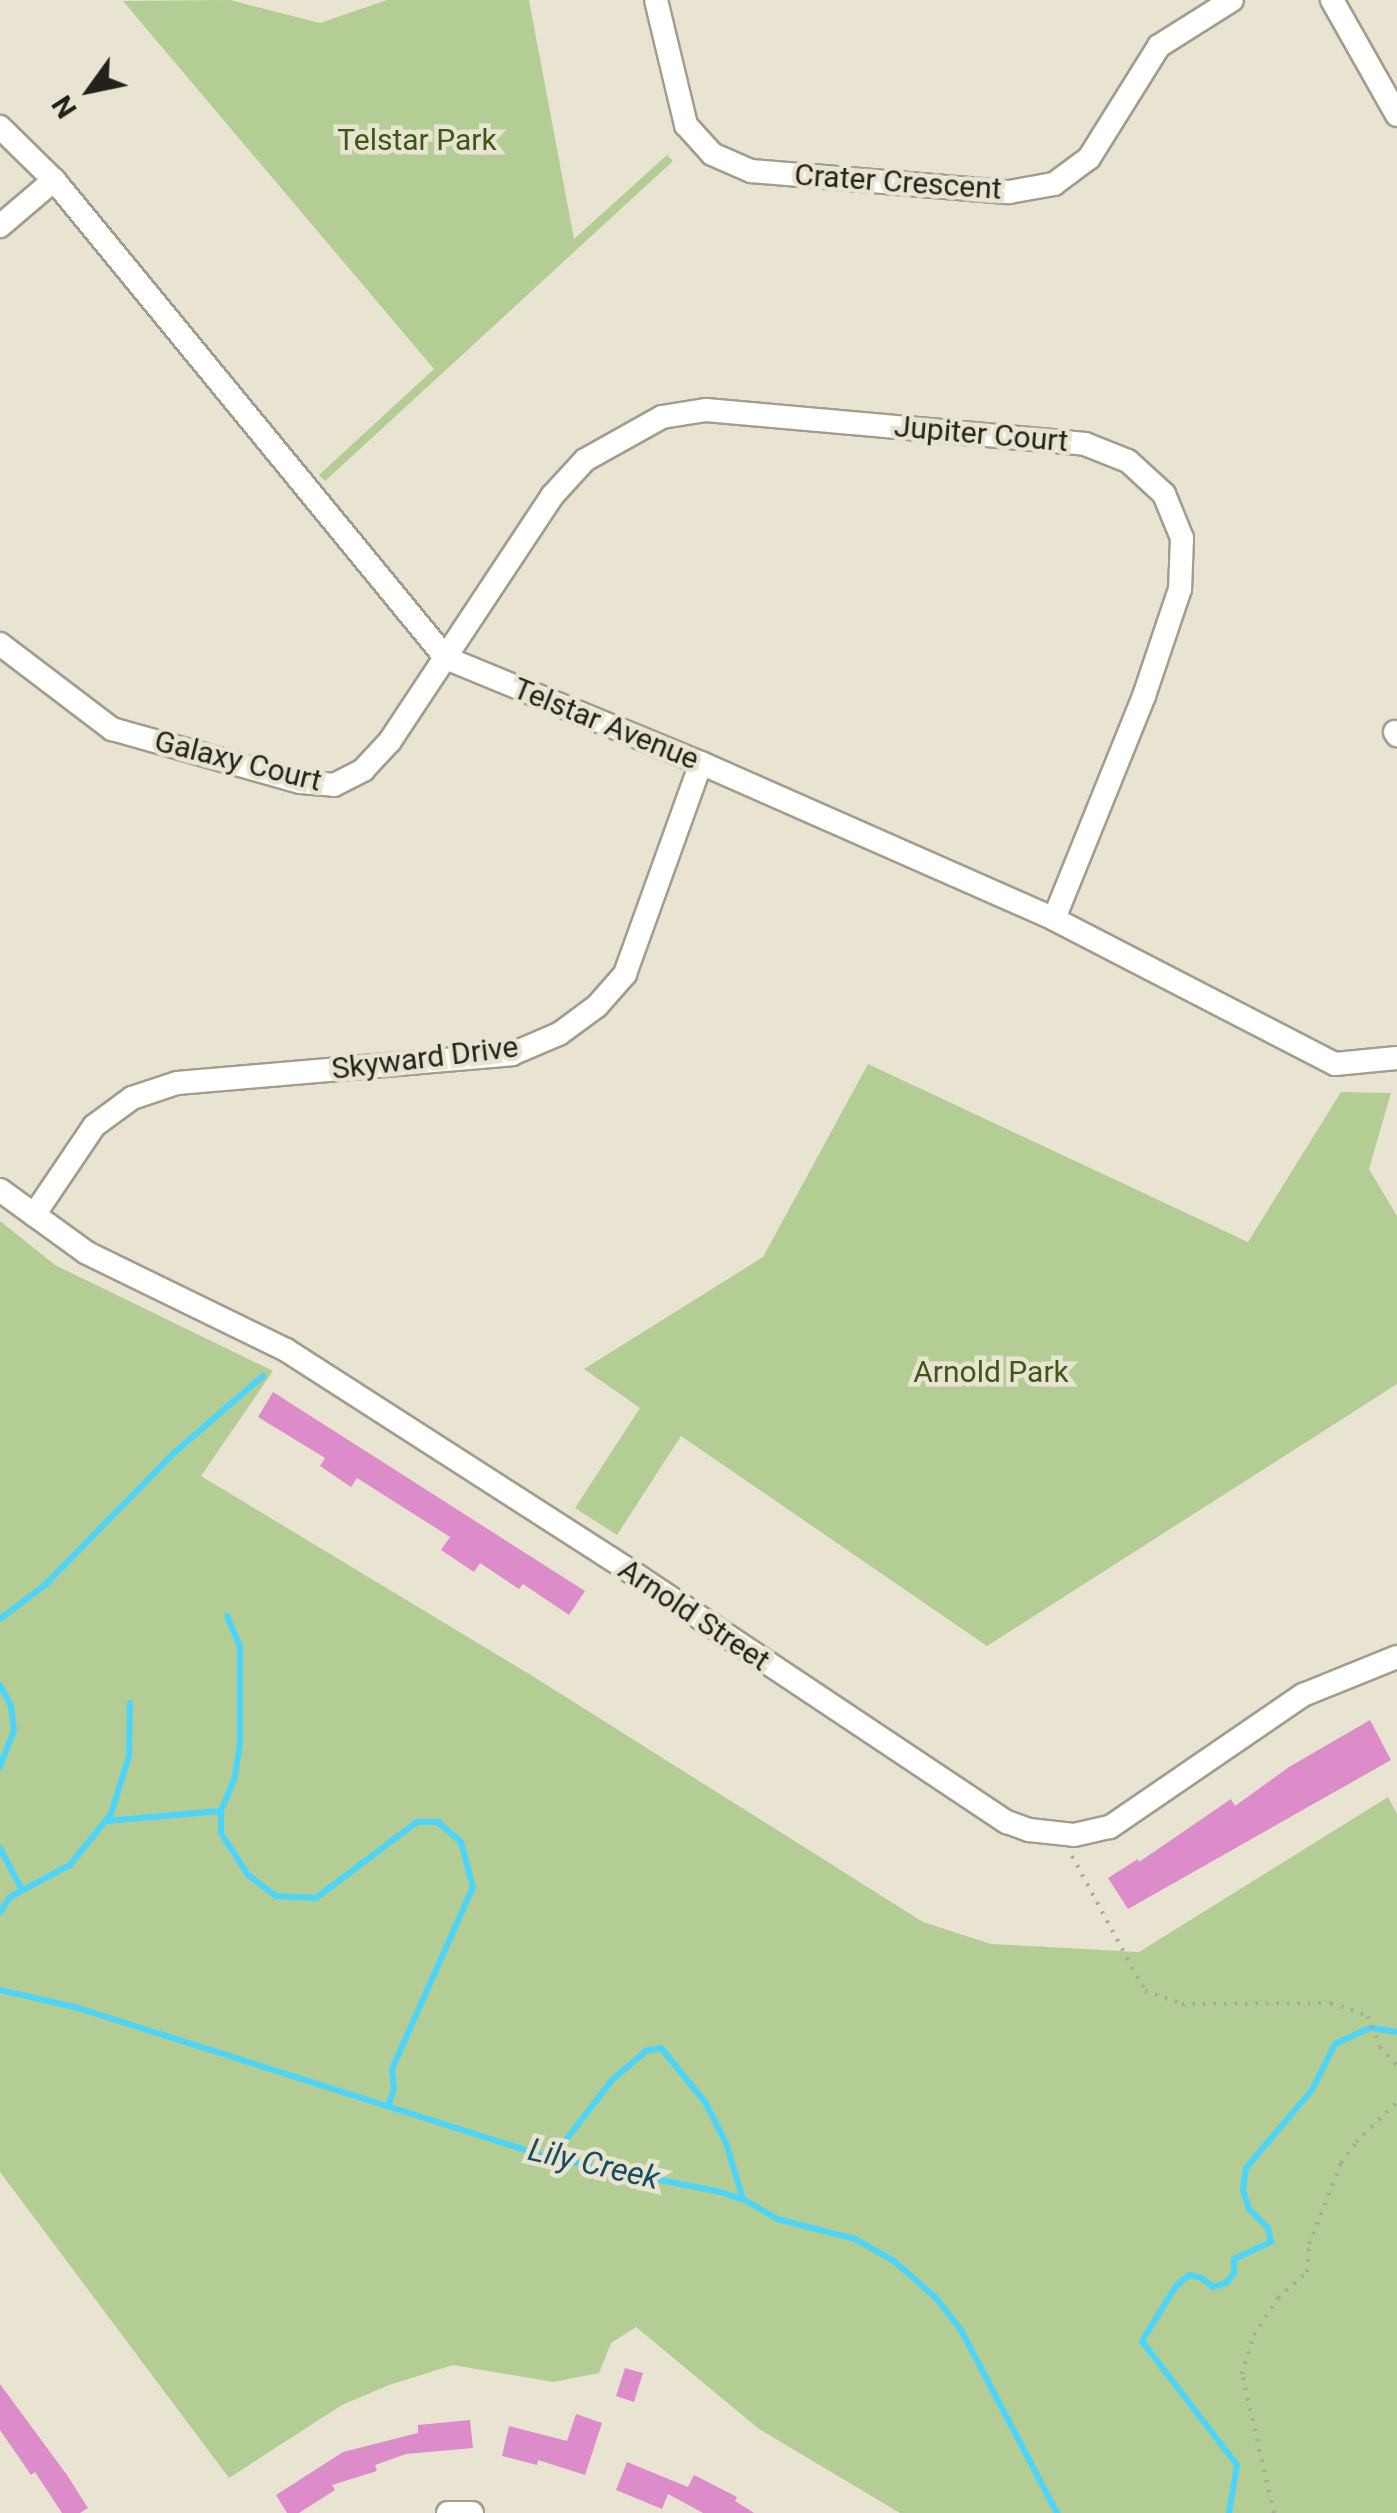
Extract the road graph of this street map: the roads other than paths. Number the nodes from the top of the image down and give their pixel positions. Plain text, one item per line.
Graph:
1 (656, 0) edge
2 (1232, 0) edge
3 (1332, 0) edge
4 (1397, 116) edge
5 (0, 127) edge
6 (54, 180) junction
7 (0, 226) edge
8 (0, 644) edge
9 (446, 658) junction
10 (701, 763) junction
11 (1054, 919) junction
12 (1397, 1058) edge
13 (0, 1190) edge
14 (34, 1215) junction
15 (1397, 1658) edge
16 (448, 2513) edge
17 (472, 2513) edge

1 - 2 street, Crater Crescent
3 - 4 street
5 - 6 street, Telstar Avenue
6 - 7 street
6 - 9 street, Telstar Avenue
8 - 9 street, Galaxy Court
9 - 10 street, Telstar Avenue
9 - 11 street, Jupiter Court
10 - 11 street, Telstar Avenue
10 - 14 street, Skyward Drive
11 - 12 street, Telstar Avenue
13 - 14 street, Arnold Street
14 - 15 street, Arnold Street
16 - 17 street

